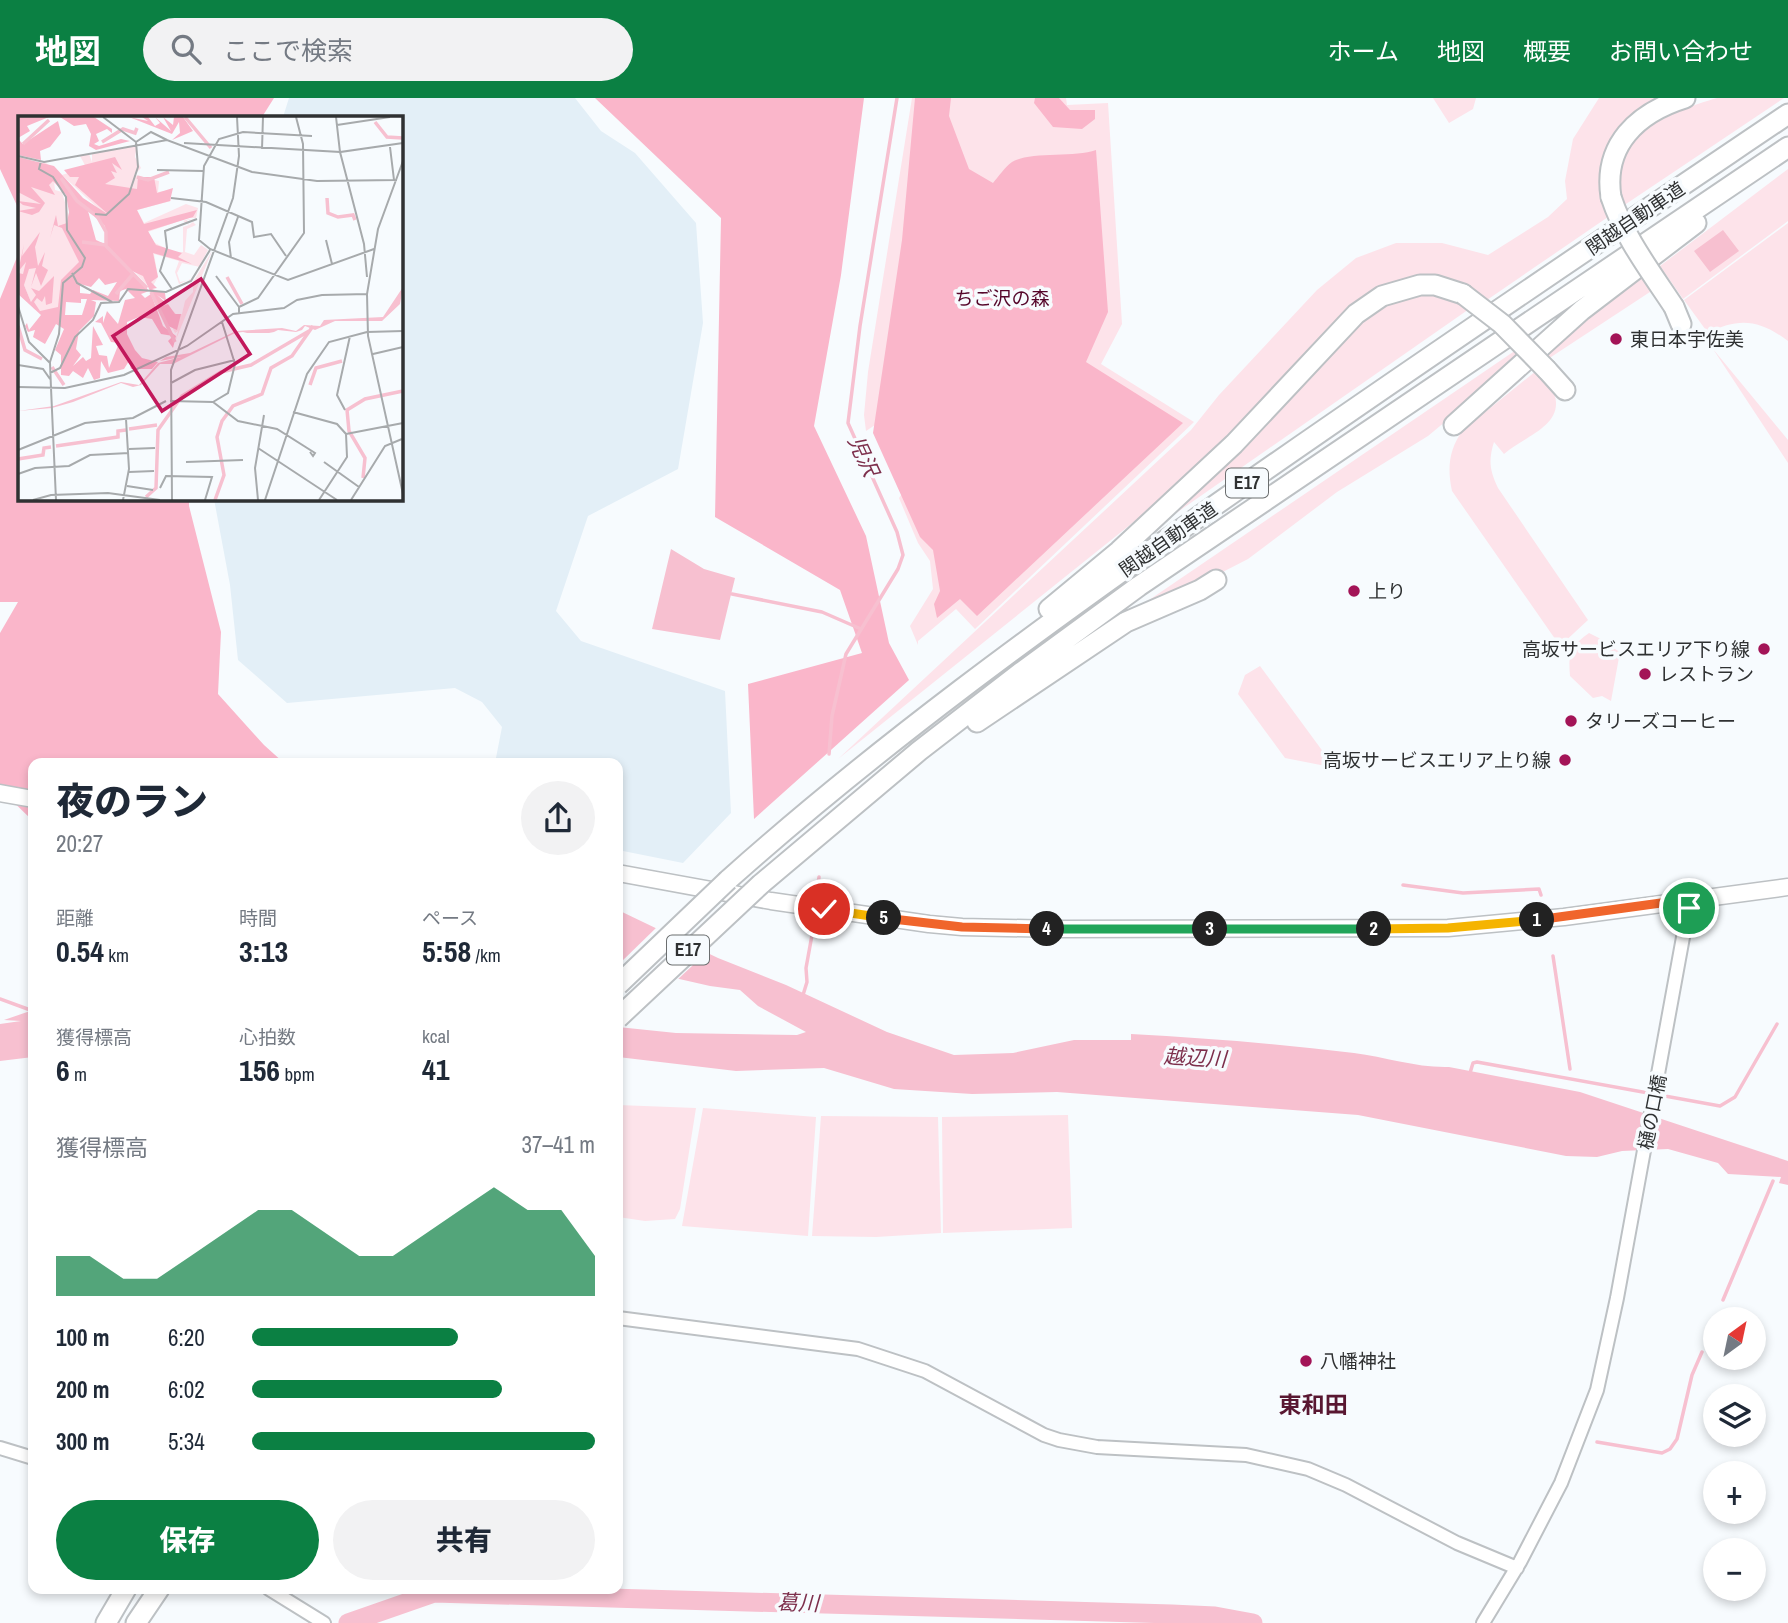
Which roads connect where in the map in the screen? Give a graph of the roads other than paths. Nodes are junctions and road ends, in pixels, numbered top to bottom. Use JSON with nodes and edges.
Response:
{"nodes":[{"id":1,"x":1685,"y":98,"type":"edge"},
{"id":2,"x":1788,"y":114,"type":"edge"},
{"id":3,"x":1788,"y":150,"type":"edge"},
{"id":4,"x":1677,"y":315,"type":"dead end"},
{"id":5,"x":1565,"y":390,"type":"dead end"},
{"id":6,"x":1454,"y":425,"type":"dead end"},
{"id":7,"x":1216,"y":580,"type":"dead end"},
{"id":8,"x":849,"y":775,"type":"junction"},
{"id":9,"x":0,"y":793,"type":"edge"},
{"id":10,"x":28,"y":798,"type":"edge"},
{"id":11,"x":781,"y":866,"type":"junction"},
{"id":12,"x":623,"y":874,"type":"edge"},
{"id":13,"x":1788,"y":887,"type":"edge"},
{"id":14,"x":1690,"y":899,"type":"junction"},
{"id":15,"x":623,"y":980,"type":"edge"},
{"id":16,"x":623,"y":1013,"type":"edge"},
{"id":17,"x":623,"y":1319,"type":"edge"},
{"id":18,"x":0,"y":1448,"type":"edge"},
{"id":19,"x":28,"y":1456,"type":"edge"},
{"id":20,"x":1517,"y":1568,"type":"junction"},
{"id":21,"x":123,"y":1594,"type":"edge"},
{"id":22,"x":156,"y":1594,"type":"edge"},
{"id":23,"x":277,"y":1594,"type":"edge"},
{"id":24,"x":106,"y":1623,"type":"edge"},
{"id":25,"x":136,"y":1623,"type":"edge"},
{"id":26,"x":324,"y":1623,"type":"edge"},
{"id":27,"x":1483,"y":1623,"type":"edge"}],
"edges":[{"from":1,"to":4,"type":"highway","bridge":true},
{"from":2,"to":8,"type":"highway","name":"関越自動車道","number":"E17"},
{"from":3,"to":6,"type":"highway"},
{"from":3,"to":11,"type":"highway","name":"関越自動車道","number":"E17"},
{"from":5,"to":8,"type":"highway","bridge":true},
{"from":7,"to":11,"type":"highway"},
{"from":8,"to":15,"type":"highway","name":"関越自動車道","number":"E17","bridge":true},
{"from":9,"to":10,"type":"main road"},
{"from":11,"to":16,"type":"highway","name":"関越自動車道","number":"E17","bridge":true},
{"from":12,"to":14,"type":"main road"},
{"from":13,"to":14,"type":"main road"},
{"from":14,"to":20,"type":"street","name":"樋の口橋"},
{"from":17,"to":20,"type":"street"},
{"from":18,"to":19,"type":"street"},
{"from":20,"to":27,"type":"street","name":"樋の口橋"},
{"from":21,"to":24,"type":"highway"},
{"from":22,"to":25,"type":"highway"},
{"from":23,"to":26,"type":"street"}]}
